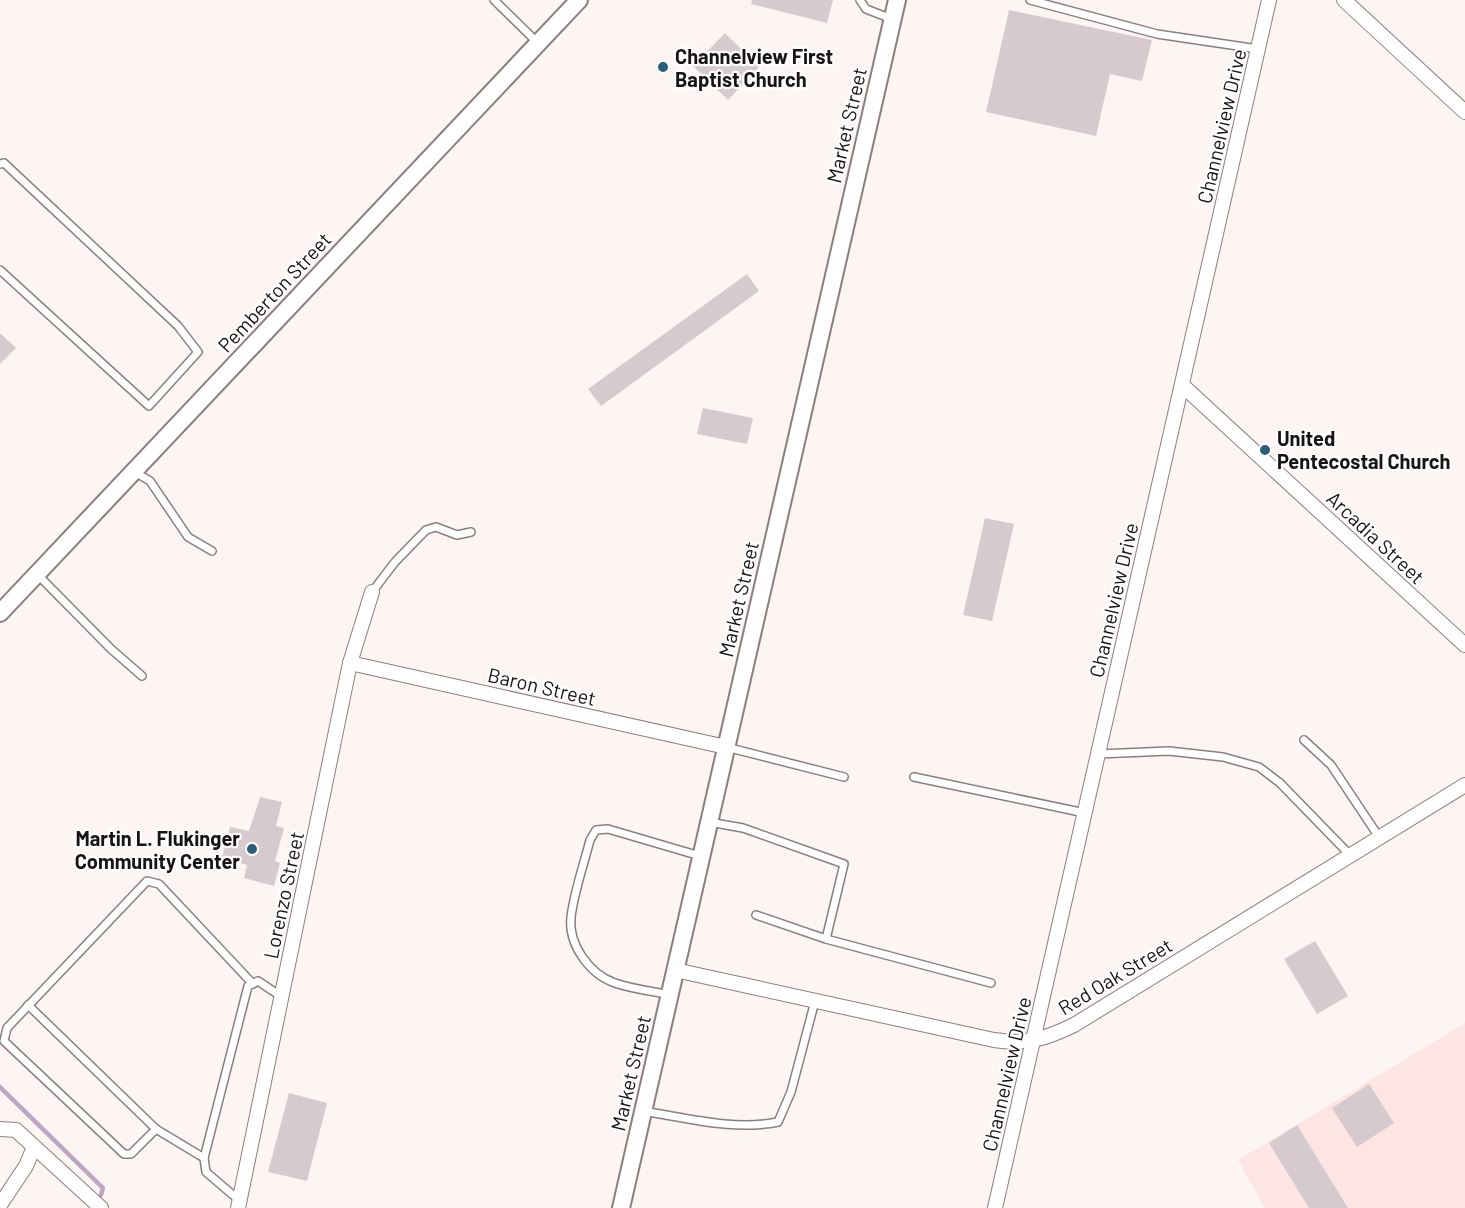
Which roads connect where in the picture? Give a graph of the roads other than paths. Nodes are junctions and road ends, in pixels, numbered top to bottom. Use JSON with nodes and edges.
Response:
{"nodes":[{"id":1,"x":494,"y":0,"type":"edge"},
{"id":2,"x":579,"y":0,"type":"edge"},
{"id":3,"x":860,"y":0,"type":"edge"},
{"id":4,"x":897,"y":0,"type":"edge"},
{"id":5,"x":1030,"y":0,"type":"edge"},
{"id":6,"x":1269,"y":0,"type":"edge"},
{"id":7,"x":1344,"y":0,"type":"edge"},
{"id":8,"x":892,"y":19,"type":"junction"},
{"id":9,"x":538,"y":43,"type":"junction"},
{"id":10,"x":1258,"y":49,"type":"junction"},
{"id":11,"x":1465,"y":112,"type":"edge"},
{"id":12,"x":0,"y":164,"type":"edge"},
{"id":13,"x":0,"y":270,"type":"edge"},
{"id":14,"x":1182,"y":385,"type":"junction"},
{"id":15,"x":134,"y":471,"type":"junction"},
{"id":16,"x":471,"y":532,"type":"dead end"},
{"id":17,"x":212,"y":551,"type":"dead end"},
{"id":18,"x":37,"y":574,"type":"junction"},
{"id":19,"x":372,"y":592,"type":"joint"},
{"id":20,"x":0,"y":613,"type":"edge"},
{"id":21,"x":1465,"y":645,"type":"edge"},
{"id":22,"x":350,"y":663,"type":"junction"},
{"id":23,"x":142,"y":676,"type":"dead end"},
{"id":24,"x":1304,"y":740,"type":"dead end"},
{"id":25,"x":726,"y":747,"type":"junction"},
{"id":26,"x":1098,"y":754,"type":"junction"},
{"id":27,"x":844,"y":777,"type":"dead end"},
{"id":28,"x":914,"y":777,"type":"dead end"},
{"id":29,"x":1465,"y":785,"type":"edge"},
{"id":30,"x":1085,"y":813,"type":"junction"},
{"id":31,"x":709,"y":822,"type":"junction"},
{"id":32,"x":1379,"y":837,"type":"junction"},
{"id":33,"x":1350,"y":855,"type":"junction"},
{"id":34,"x":701,"y":856,"type":"junction"},
{"id":35,"x":756,"y":915,"type":"dead end"},
{"id":36,"x":826,"y":939,"type":"junction"},
{"id":37,"x":675,"y":970,"type":"junction"},
{"id":38,"x":991,"y":983,"type":"dead end"},
{"id":39,"x":253,"y":984,"type":"junction"},
{"id":40,"x":670,"y":995,"type":"junction"},
{"id":41,"x":282,"y":997,"type":"junction"},
{"id":42,"x":814,"y":1001,"type":"junction"},
{"id":43,"x":28,"y":1005,"type":"junction"},
{"id":44,"x":1033,"y":1042,"type":"junction"},
{"id":45,"x":643,"y":1111,"type":"junction"},
{"id":46,"x":0,"y":1129,"type":"edge"},
{"id":47,"x":156,"y":1129,"type":"junction"},
{"id":48,"x":34,"y":1147,"type":"junction"},
{"id":49,"x":204,"y":1158,"type":"junction"},
{"id":50,"x":239,"y":1204,"type":"edge"},
{"id":51,"x":0,"y":1205,"type":"edge"},
{"id":52,"x":101,"y":1208,"type":"edge"},
{"id":53,"x":621,"y":1208,"type":"edge"},
{"id":54,"x":995,"y":1208,"type":"edge"}],
"edges":[{"from":1,"to":9,"type":"lane"},
{"from":2,"to":9,"type":"street","name":"Pemberton Street"},
{"from":3,"to":8,"type":"lane"},
{"from":4,"to":8,"type":"street","name":"Market Street"},
{"from":5,"to":10,"type":"lane"},
{"from":6,"to":10,"type":"street","name":"Channelview Drive"},
{"from":7,"to":11,"type":"street"},
{"from":8,"to":25,"type":"street","name":"Market Street"},
{"from":9,"to":15,"type":"street","name":"Pemberton Street"},
{"from":10,"to":14,"type":"street","name":"Channelview Drive"},
{"from":12,"to":13,"type":"lane"},
{"from":14,"to":21,"type":"street","name":"Arcadia Street"},
{"from":14,"to":26,"type":"street","name":"Channelview Drive"},
{"from":15,"to":17,"type":"lane"},
{"from":15,"to":18,"type":"street","name":"Pemberton Street"},
{"from":16,"to":19,"type":"lane"},
{"from":18,"to":20,"type":"street","name":"Pemberton Street"},
{"from":18,"to":23,"type":"lane"},
{"from":19,"to":22,"type":"street","name":"Lorenzo Street"},
{"from":22,"to":25,"type":"street","name":"Baron Street"},
{"from":22,"to":41,"type":"street","name":"Lorenzo Street"},
{"from":24,"to":32,"type":"lane"},
{"from":25,"to":27,"type":"lane"},
{"from":25,"to":31,"type":"street","name":"Market Street"},
{"from":26,"to":30,"type":"street","name":"Channelview Drive"},
{"from":26,"to":33,"type":"lane"},
{"from":28,"to":30,"type":"lane"},
{"from":29,"to":32,"type":"street","name":"Red Oak Street"},
{"from":30,"to":44,"type":"street","name":"Channelview Drive"},
{"from":31,"to":34,"type":"street","name":"Market Street"},
{"from":31,"to":36,"type":"lane"},
{"from":32,"to":33,"type":"street","name":"Red Oak Street"},
{"from":33,"to":44,"type":"street","name":"Red Oak Street"},
{"from":34,"to":37,"type":"street","name":"Market Street"},
{"from":34,"to":40,"type":"lane"},
{"from":35,"to":36,"type":"lane"},
{"from":36,"to":38,"type":"lane"},
{"from":37,"to":40,"type":"street","name":"Market Street"},
{"from":37,"to":42,"type":"street","name":"Red Oak Street"},
{"from":39,"to":41,"type":"lane"},
{"from":39,"to":43,"type":"lane"},
{"from":39,"to":49,"type":"lane"},
{"from":40,"to":45,"type":"street","name":"Market Street"},
{"from":41,"to":50,"type":"street","name":"Lorenzo Street"},
{"from":42,"to":44,"type":"street","name":"Red Oak Street"},
{"from":42,"to":45,"type":"lane"},
{"from":43,"to":47,"type":"lane"},
{"from":43,"to":47,"type":"lane"},
{"from":44,"to":54,"type":"street","name":"Channelview Drive"},
{"from":45,"to":53,"type":"street","name":"Market Street"},
{"from":46,"to":48,"type":"street"},
{"from":47,"to":49,"type":"lane"},
{"from":48,"to":51,"type":"street"},
{"from":48,"to":52,"type":"street"},
{"from":49,"to":50,"type":"lane"}]}
